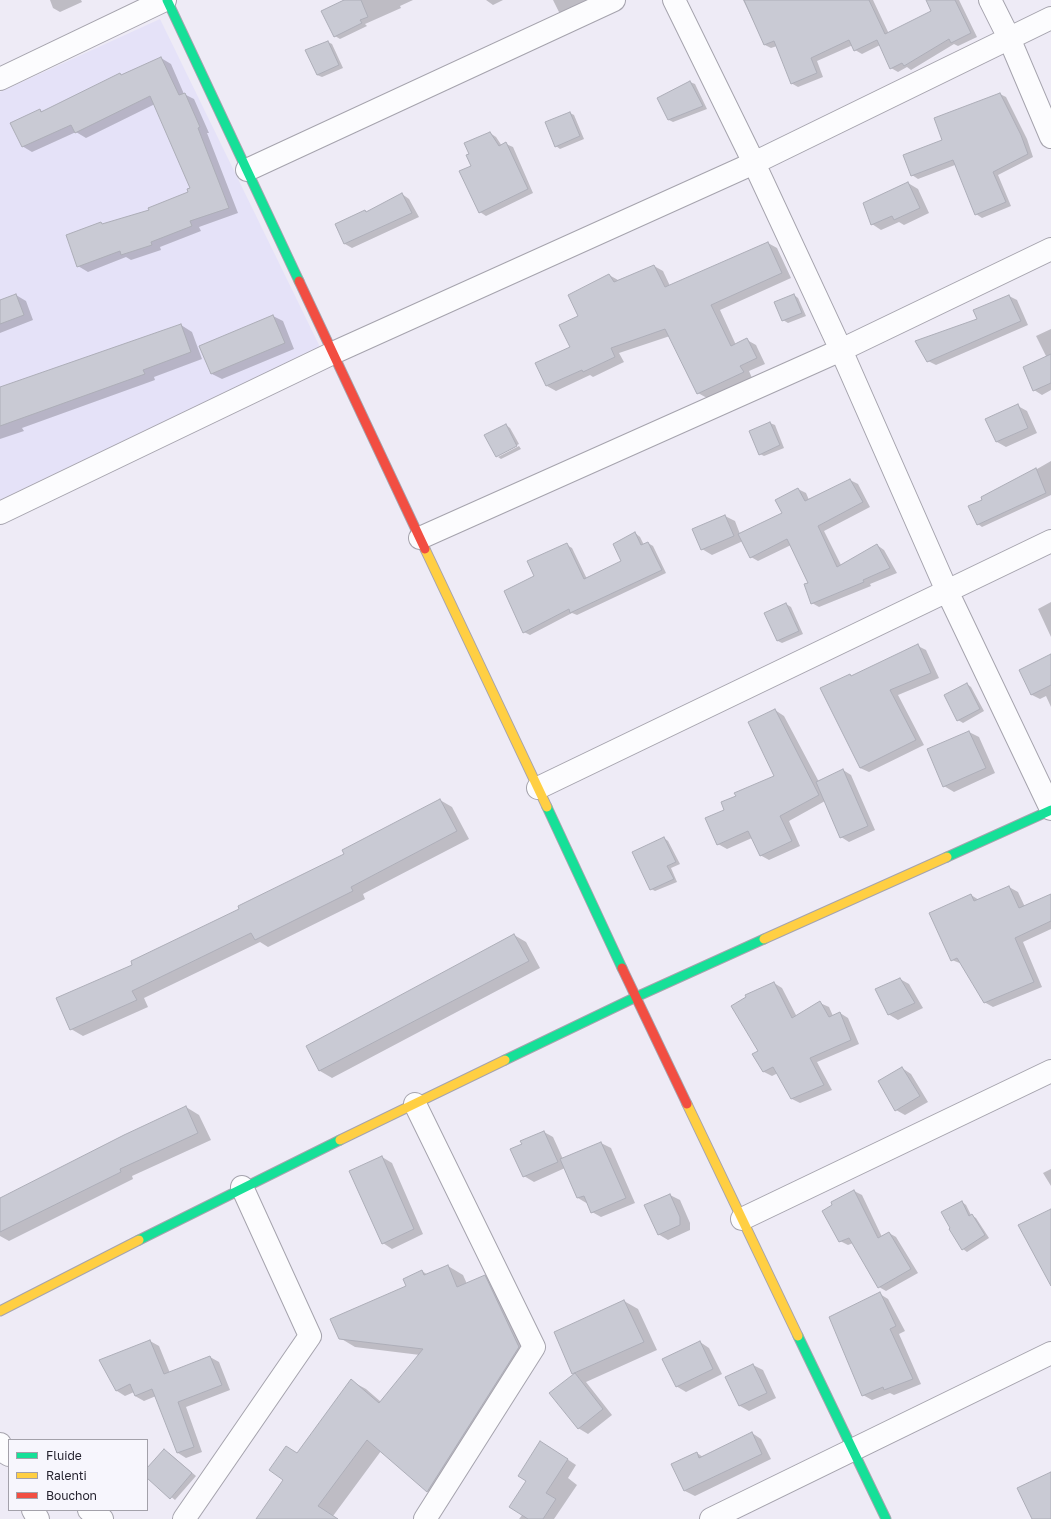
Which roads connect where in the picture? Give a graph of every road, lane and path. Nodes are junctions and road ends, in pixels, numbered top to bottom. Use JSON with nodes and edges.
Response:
{"nodes":[{"id":1,"x":166,"y":0,"type":"edge"},
{"id":2,"x":614,"y":0,"type":"edge"},
{"id":3,"x":674,"y":0,"type":"edge"},
{"id":4,"x":990,"y":0,"type":"edge"},
{"id":5,"x":1051,"y":18,"type":"edge"},
{"id":6,"x":1009,"y":38,"type":"junction"},
{"id":7,"x":0,"y":79,"type":"edge"},
{"id":8,"x":1051,"y":137,"type":"edge"},
{"id":9,"x":754,"y":163,"type":"junction"},
{"id":10,"x":247,"y":170,"type":"junction"},
{"id":11,"x":1051,"y":249,"type":"edge"},
{"id":12,"x":841,"y":350,"type":"junction"},
{"id":13,"x":333,"y":353,"type":"junction"},
{"id":14,"x":0,"y":514,"type":"edge"},
{"id":15,"x":420,"y":538,"type":"junction"},
{"id":16,"x":1051,"y":541,"type":"edge"},
{"id":17,"x":947,"y":591,"type":"junction"},
{"id":18,"x":538,"y":788,"type":"junction"},
{"id":19,"x":1051,"y":809,"type":"edge"},
{"id":20,"x":636,"y":997,"type":"junction"},
{"id":21,"x":1051,"y":1071,"type":"edge"},
{"id":22,"x":415,"y":1104,"type":"junction"},
{"id":23,"x":242,"y":1187,"type":"junction"},
{"id":24,"x":742,"y":1219,"type":"junction"},
{"id":25,"x":0,"y":1311,"type":"edge"},
{"id":26,"x":1051,"y":1353,"type":"edge"},
{"id":27,"x":852,"y":1449,"type":"junction"},
{"id":28,"x":90,"y":1511,"type":"edge"},
{"id":29,"x":102,"y":1519,"type":"edge"},
{"id":30,"x":184,"y":1519,"type":"edge"},
{"id":31,"x":424,"y":1519,"type":"edge"},
{"id":32,"x":711,"y":1519,"type":"edge"},
{"id":33,"x":886,"y":1519,"type":"edge"}],
"edges":[{"from":1,"to":7,"type":"street"},
{"from":1,"to":10,"type":"street"},
{"from":2,"to":10,"type":"street"},
{"from":3,"to":9,"type":"street"},
{"from":4,"to":6,"type":"street"},
{"from":5,"to":6,"type":"street"},
{"from":6,"to":8,"type":"street"},
{"from":6,"to":9,"type":"street"},
{"from":9,"to":12,"type":"street"},
{"from":9,"to":13,"type":"street"},
{"from":10,"to":13,"type":"street"},
{"from":11,"to":12,"type":"street"},
{"from":12,"to":15,"type":"street"},
{"from":12,"to":17,"type":"street"},
{"from":13,"to":14,"type":"street"},
{"from":13,"to":15,"type":"street"},
{"from":15,"to":18,"type":"street"},
{"from":16,"to":17,"type":"street"},
{"from":17,"to":18,"type":"street"},
{"from":17,"to":19,"type":"street"},
{"from":18,"to":20,"type":"street"},
{"from":19,"to":20,"type":"street"},
{"from":20,"to":22,"type":"street"},
{"from":20,"to":24,"type":"street"},
{"from":21,"to":24,"type":"street"},
{"from":22,"to":23,"type":"street"},
{"from":22,"to":31,"type":"street"},
{"from":23,"to":25,"type":"street"},
{"from":23,"to":30,"type":"street"},
{"from":24,"to":27,"type":"street"},
{"from":26,"to":27,"type":"street"},
{"from":27,"to":32,"type":"street"},
{"from":27,"to":33,"type":"street"},
{"from":28,"to":29,"type":"street"}]}
